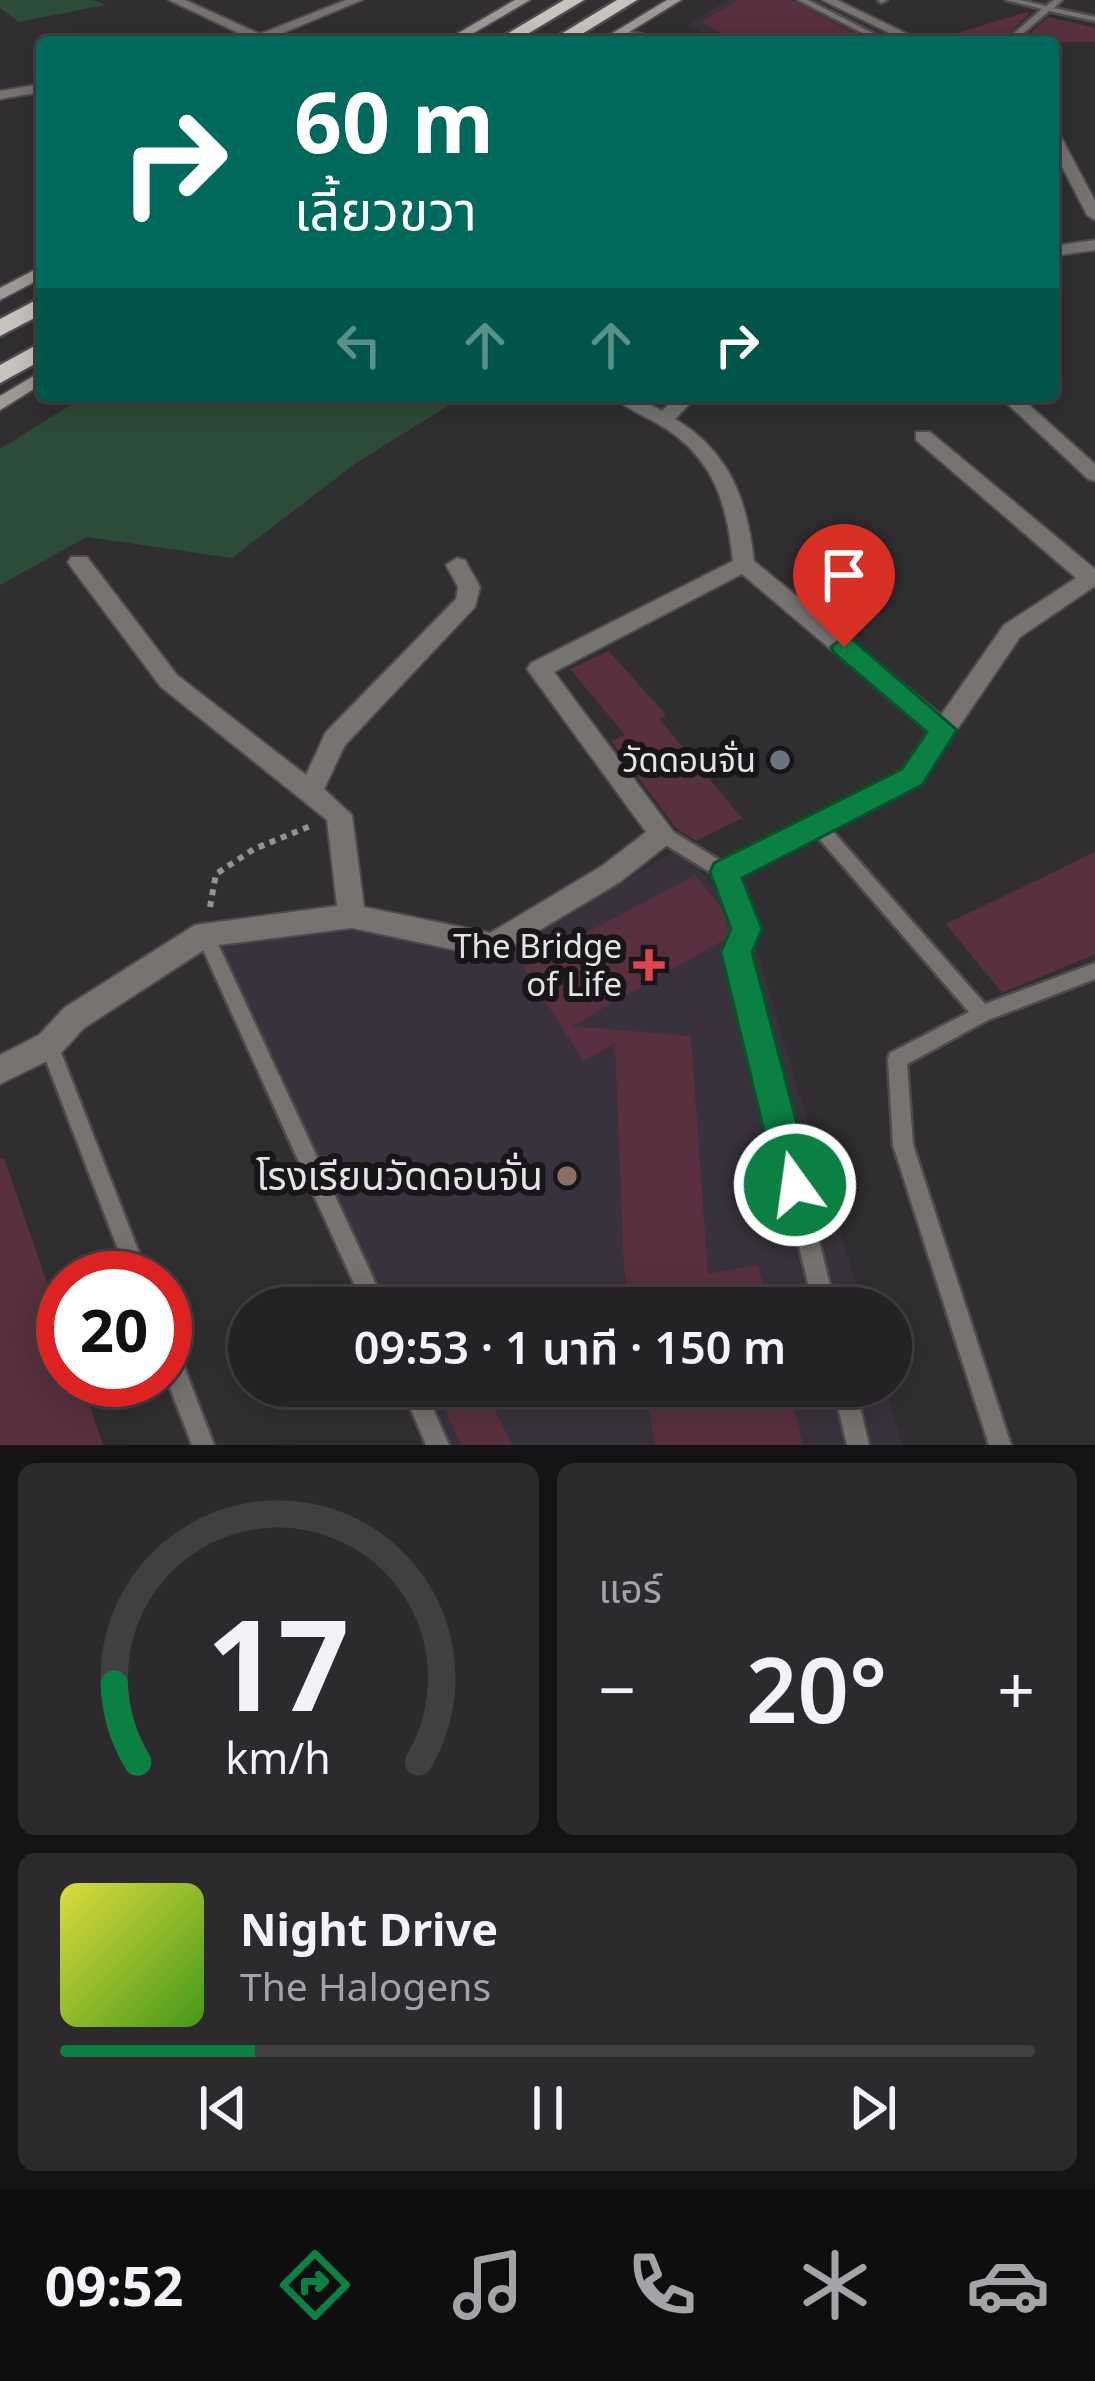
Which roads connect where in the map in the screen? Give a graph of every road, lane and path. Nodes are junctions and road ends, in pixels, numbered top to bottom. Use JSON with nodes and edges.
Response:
{"nodes":[{"id":1,"x":175,"y":0,"type":"edge"},
{"id":2,"x":356,"y":0,"type":"edge"},
{"id":3,"x":524,"y":0,"type":"edge"},
{"id":4,"x":576,"y":0,"type":"edge"},
{"id":5,"x":629,"y":0,"type":"edge"},
{"id":6,"x":802,"y":0,"type":"edge"},
{"id":7,"x":828,"y":0,"type":"edge"},
{"id":8,"x":1010,"y":0,"type":"edge"},
{"id":9,"x":1058,"y":0,"type":"edge"},
{"id":10,"x":674,"y":1,"type":"edge"},
{"id":11,"x":1048,"y":9,"type":"junction"},
{"id":12,"x":1095,"y":19,"type":"edge"},
{"id":13,"x":622,"y":32,"type":"junction"},
{"id":14,"x":247,"y":36,"type":"edge"},
{"id":15,"x":265,"y":36,"type":"edge"},
{"id":16,"x":460,"y":36,"type":"edge"},
{"id":17,"x":513,"y":36,"type":"edge"},
{"id":18,"x":567,"y":36,"type":"edge"},
{"id":19,"x":615,"y":36,"type":"edge"},
{"id":20,"x":638,"y":36,"type":"edge"},
{"id":21,"x":874,"y":36,"type":"edge"},
{"id":22,"x":905,"y":36,"type":"edge"},
{"id":23,"x":1015,"y":36,"type":"edge"},
{"id":24,"x":36,"y":89,"type":"edge"},
{"id":25,"x":0,"y":95,"type":"edge"},
{"id":26,"x":1059,"y":160,"type":"edge"},
{"id":27,"x":1092,"y":204,"type":"edge"},
{"id":28,"x":1095,"y":245,"type":"edge"},
{"id":29,"x":1059,"y":250,"type":"edge"},
{"id":30,"x":36,"y":275,"type":"edge"},
{"id":31,"x":0,"y":295,"type":"edge"},
{"id":32,"x":36,"y":308,"type":"edge"},
{"id":33,"x":0,"y":329,"type":"edge"},
{"id":34,"x":36,"y":353,"type":"edge"},
{"id":35,"x":0,"y":376,"type":"edge"},
{"id":36,"x":36,"y":380,"type":"edge"},
{"id":37,"x":0,"y":402,"type":"edge"},
{"id":38,"x":633,"y":402,"type":"edge"},
{"id":39,"x":681,"y":402,"type":"edge"},
{"id":40,"x":1015,"y":402,"type":"edge"},
{"id":41,"x":664,"y":418,"type":"junction"},
{"id":42,"x":922,"y":436,"type":"dead end"},
{"id":43,"x":1095,"y":475,"type":"edge"},
{"id":44,"x":79,"y":562,"type":"dead end"},
{"id":45,"x":744,"y":564,"type":"junction"},
{"id":46,"x":457,"y":565,"type":"dead end"},
{"id":47,"x":1093,"y":577,"type":"edge"},
{"id":48,"x":943,"y":730,"type":"junction"},
{"id":49,"x":310,"y":791,"type":"junction"},
{"id":50,"x":340,"y":815,"type":"junction"},
{"id":51,"x":817,"y":825,"type":"junction"},
{"id":52,"x":662,"y":834,"type":"junction"},
{"id":53,"x":725,"y":872,"type":"junction"},
{"id":54,"x":352,"y":916,"type":"junction"},
{"id":55,"x":205,"y":934,"type":"junction"},
{"id":56,"x":1095,"y":971,"type":"edge"},
{"id":57,"x":982,"y":1014,"type":"junction"},
{"id":58,"x":49,"y":1045,"type":"junction"},
{"id":59,"x":0,"y":1070,"type":"edge"},
{"id":60,"x":129,"y":1251,"type":"edge"},
{"id":61,"x":366,"y":1287,"type":"edge"},
{"id":62,"x":820,"y":1287,"type":"edge"},
{"id":63,"x":188,"y":1407,"type":"edge"},
{"id":64,"x":422,"y":1407,"type":"edge"},
{"id":65,"x":849,"y":1407,"type":"edge"},
{"id":66,"x":203,"y":1445,"type":"edge"},
{"id":67,"x":439,"y":1445,"type":"edge"},
{"id":68,"x":858,"y":1445,"type":"edge"},
{"id":69,"x":1000,"y":1445,"type":"edge"}],
"edges":[{"from":1,"to":14,"type":"street"},
{"from":2,"to":15,"type":"street"},
{"from":3,"to":16,"type":"main road"},
{"from":4,"to":17,"type":"highway"},
{"from":5,"to":18,"type":"highway"},
{"from":6,"to":21,"type":"lane"},
{"from":7,"to":22,"type":"street"},
{"from":8,"to":11,"type":"lane"},
{"from":9,"to":11,"type":"lane"},
{"from":10,"to":13,"type":"main road"},
{"from":11,"to":12,"type":"lane"},
{"from":11,"to":23,"type":"lane"},
{"from":13,"to":19,"type":"main road"},
{"from":13,"to":20,"type":"lane"},
{"from":24,"to":25,"type":"street"},
{"from":26,"to":27,"type":"street"},
{"from":28,"to":29,"type":"street"},
{"from":30,"to":31,"type":"main road"},
{"from":32,"to":33,"type":"highway"},
{"from":34,"to":35,"type":"highway"},
{"from":36,"to":37,"type":"main road"},
{"from":38,"to":41,"type":"street"},
{"from":39,"to":41,"type":"street"},
{"from":40,"to":43,"type":"street"},
{"from":41,"to":45,"type":"street"},
{"from":42,"to":47,"type":"street"},
{"from":44,"to":49,"type":"street"},
{"from":45,"to":48,"type":"street"},
{"from":45,"to":52,"type":"street"},
{"from":46,"to":49,"type":"street"},
{"from":47,"to":48,"type":"street"},
{"from":48,"to":51,"type":"lane"},
{"from":49,"to":50,"type":"street"},
{"from":50,"to":54,"type":"street"},
{"from":50,"to":55,"type":"path"},
{"from":51,"to":53,"type":"lane"},
{"from":51,"to":57,"type":"lane"},
{"from":52,"to":53,"type":"lane"},
{"from":52,"to":54,"type":"street"},
{"from":53,"to":62,"type":"lane"},
{"from":54,"to":55,"type":"street"},
{"from":55,"to":58,"type":"street"},
{"from":55,"to":61,"type":"lane"},
{"from":56,"to":57,"type":"lane"},
{"from":57,"to":69,"type":"lane"},
{"from":58,"to":59,"type":"street"},
{"from":58,"to":60,"type":"lane"},
{"from":63,"to":66,"type":"lane"},
{"from":64,"to":67,"type":"lane"},
{"from":65,"to":68,"type":"lane"}]}
